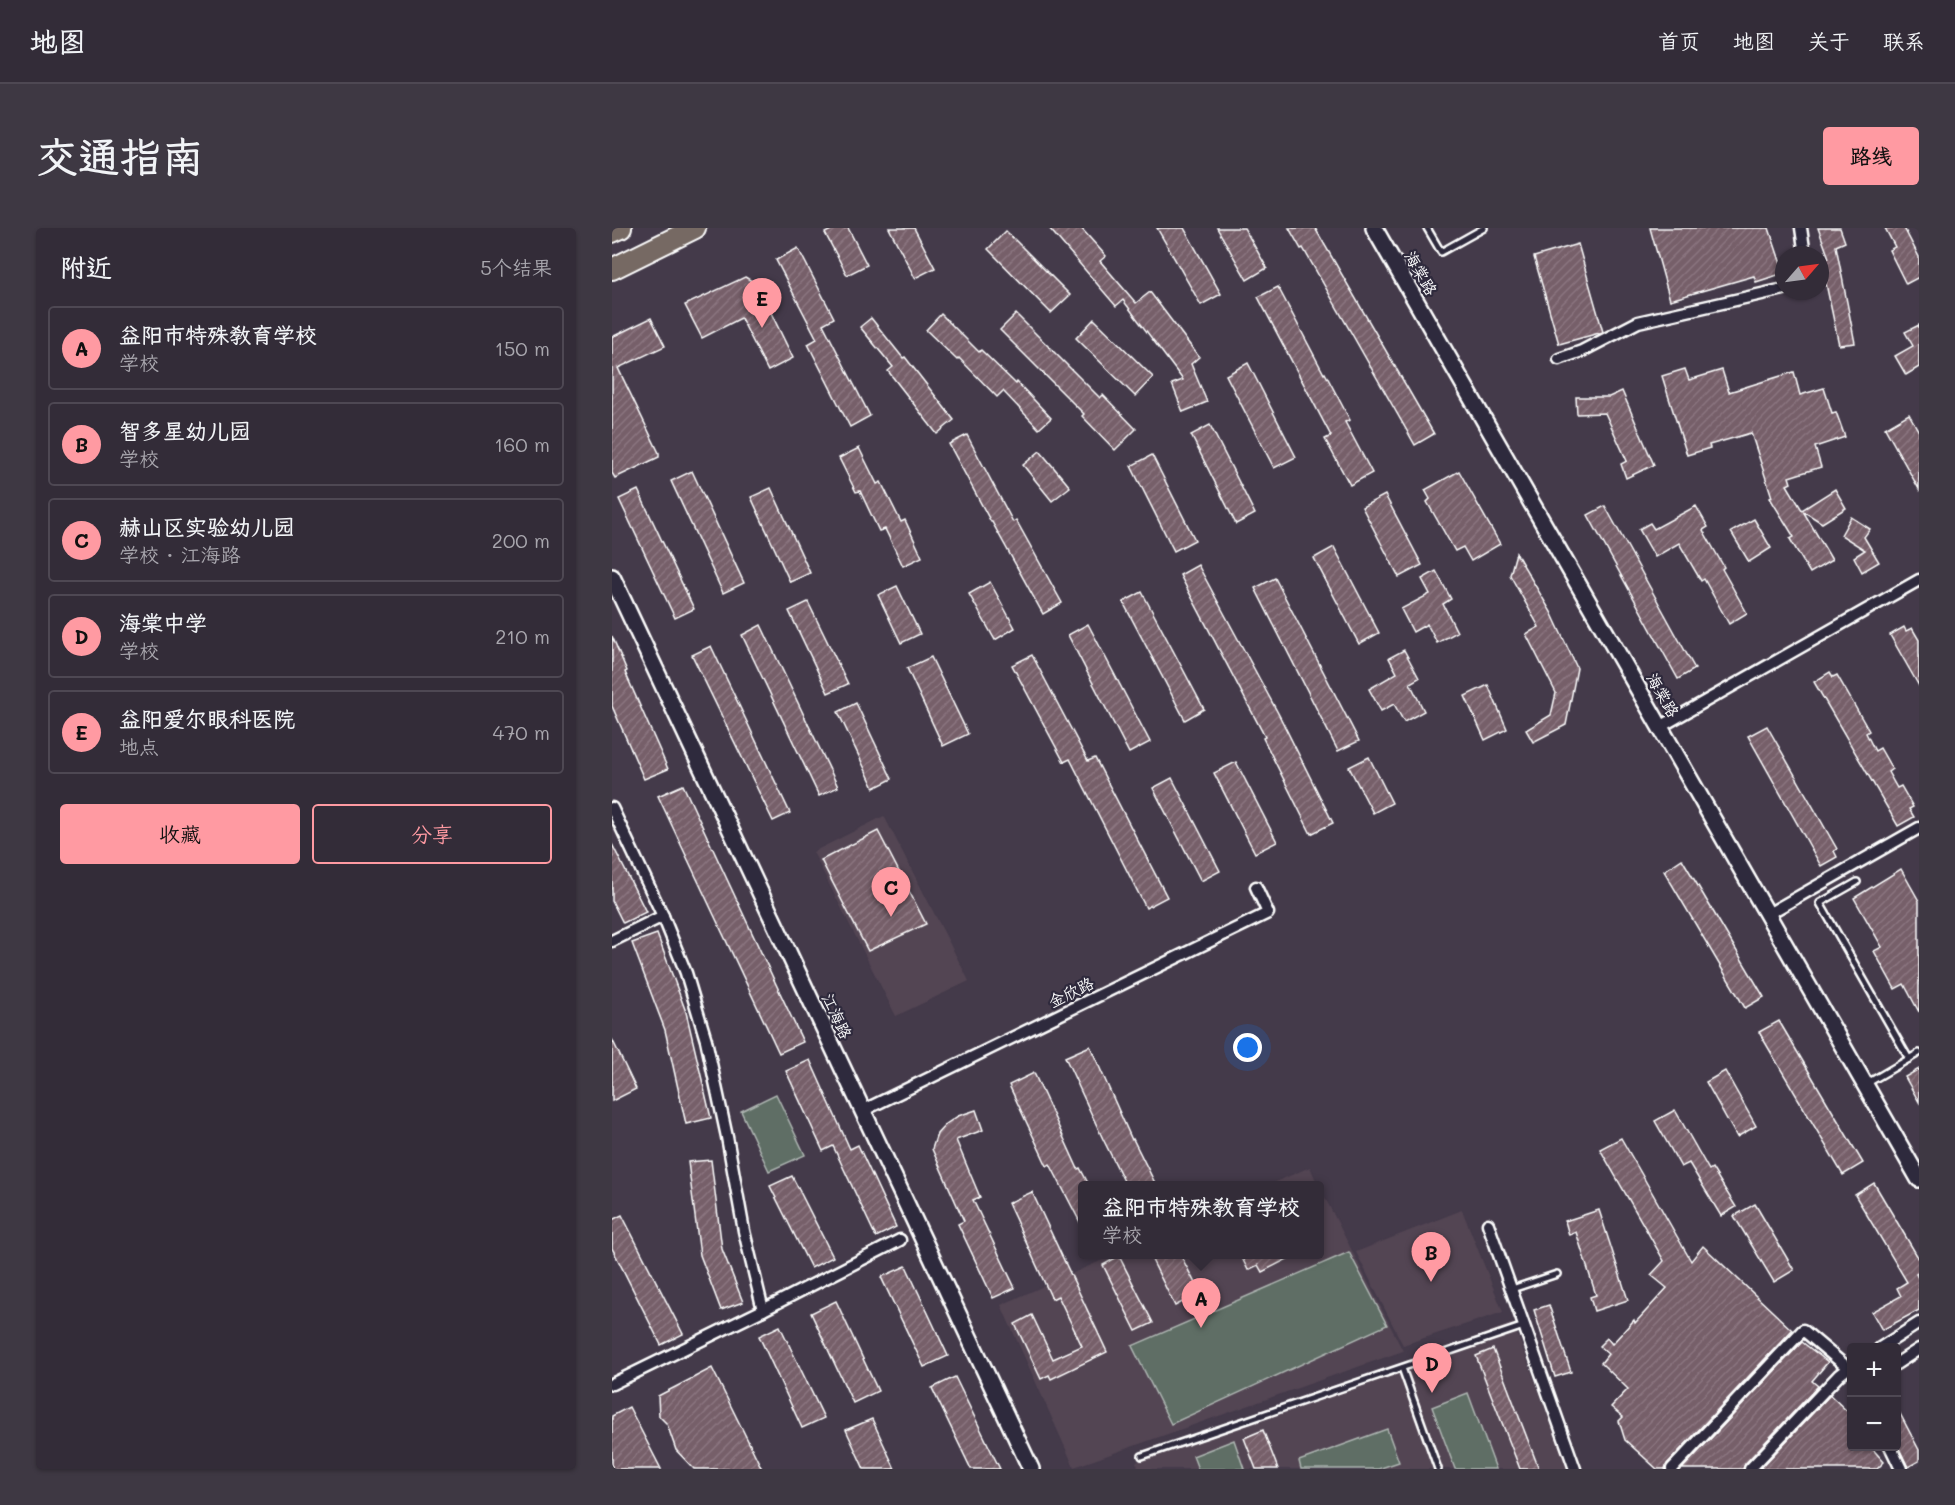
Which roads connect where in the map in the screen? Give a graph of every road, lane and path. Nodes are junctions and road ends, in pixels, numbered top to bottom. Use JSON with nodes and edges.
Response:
{"nodes":[{"id":1,"x":621,"y":228,"type":"edge"},
{"id":2,"x":695,"y":228,"type":"edge"},
{"id":3,"x":1374,"y":228,"type":"edge"},
{"id":4,"x":1427,"y":228,"type":"edge"},
{"id":5,"x":1484,"y":228,"type":"edge"},
{"id":6,"x":1801,"y":228,"type":"edge"},
{"id":7,"x":612,"y":232,"type":"edge"},
{"id":8,"x":1804,"y":246,"type":"edge"},
{"id":9,"x":612,"y":269,"type":"edge"},
{"id":10,"x":1775,"y":291,"type":"edge"},
{"id":11,"x":1559,"y":359,"type":"dead end"},
{"id":12,"x":612,"y":577,"type":"edge"},
{"id":13,"x":1919,"y":580,"type":"edge"},
{"id":14,"x":1660,"y":727,"type":"junction"},
{"id":15,"x":612,"y":808,"type":"edge"},
{"id":16,"x":1919,"y":828,"type":"edge"},
{"id":17,"x":1857,"y":882,"type":"dead end"},
{"id":18,"x":1256,"y":887,"type":"dead end"},
{"id":19,"x":1768,"y":914,"type":"junction"},
{"id":20,"x":663,"y":916,"type":"junction"},
{"id":21,"x":612,"y":941,"type":"edge"},
{"id":22,"x":1919,"y":1053,"type":"edge"},
{"id":23,"x":1908,"y":1059,"type":"junction"},
{"id":24,"x":1865,"y":1084,"type":"junction"},
{"id":25,"x":862,"y":1111,"type":"junction"},
{"id":26,"x":1919,"y":1179,"type":"edge"},
{"id":27,"x":1488,"y":1224,"type":"dead end"},
{"id":28,"x":900,"y":1240,"type":"dead end"},
{"id":29,"x":1557,"y":1274,"type":"dead end"},
{"id":30,"x":1512,"y":1290,"type":"junction"},
{"id":31,"x":763,"y":1310,"type":"junction"},
{"id":32,"x":1919,"y":1323,"type":"edge"},
{"id":33,"x":1524,"y":1326,"type":"junction"},
{"id":34,"x":1886,"y":1343,"type":"edge"},
{"id":35,"x":1919,"y":1349,"type":"edge"},
{"id":36,"x":1901,"y":1361,"type":"edge"},
{"id":37,"x":1847,"y":1365,"type":"edge"},
{"id":38,"x":1401,"y":1368,"type":"junction"},
{"id":39,"x":1847,"y":1370,"type":"edge"},
{"id":40,"x":612,"y":1384,"type":"edge"},
{"id":41,"x":1892,"y":1451,"type":"edge"},
{"id":42,"x":1142,"y":1456,"type":"dead end"},
{"id":43,"x":1031,"y":1469,"type":"edge"},
{"id":44,"x":1438,"y":1469,"type":"edge"},
{"id":45,"x":1575,"y":1469,"type":"edge"},
{"id":46,"x":1672,"y":1469,"type":"edge"},
{"id":47,"x":1750,"y":1469,"type":"edge"},
{"id":48,"x":1901,"y":1469,"type":"edge"}],
"edges":[{"from":1,"to":7,"type":"highway"},
{"from":2,"to":9,"type":"highway"},
{"from":3,"to":14,"type":"street","name":"海棠路"},
{"from":4,"to":5,"type":"lane"},
{"from":6,"to":8,"type":"street"},
{"from":10,"to":11,"type":"street"},
{"from":12,"to":25,"type":"street","name":"江海路"},
{"from":13,"to":14,"type":"street"},
{"from":14,"to":19,"type":"street","name":"海棠路"},
{"from":15,"to":20,"type":"street"},
{"from":16,"to":19,"type":"street"},
{"from":17,"to":23,"type":"lane"},
{"from":18,"to":25,"type":"street","name":"金欣路"},
{"from":19,"to":24,"type":"street","name":"海棠路"},
{"from":20,"to":21,"type":"street"},
{"from":20,"to":31,"type":"street"},
{"from":22,"to":23,"type":"lane"},
{"from":23,"to":24,"type":"lane"},
{"from":24,"to":26,"type":"street","name":"海棠路"},
{"from":25,"to":43,"type":"street","name":"江海路"},
{"from":27,"to":30,"type":"street"},
{"from":28,"to":31,"type":"street"},
{"from":29,"to":30,"type":"lane"},
{"from":30,"to":33,"type":"street"},
{"from":31,"to":40,"type":"street"},
{"from":32,"to":34,"type":"street"},
{"from":33,"to":38,"type":"lane"},
{"from":33,"to":45,"type":"street"},
{"from":35,"to":36,"type":"street"},
{"from":37,"to":46,"type":"street"},
{"from":38,"to":42,"type":"lane"},
{"from":38,"to":44,"type":"lane"},
{"from":39,"to":47,"type":"street"},
{"from":41,"to":48,"type":"street"}]}
